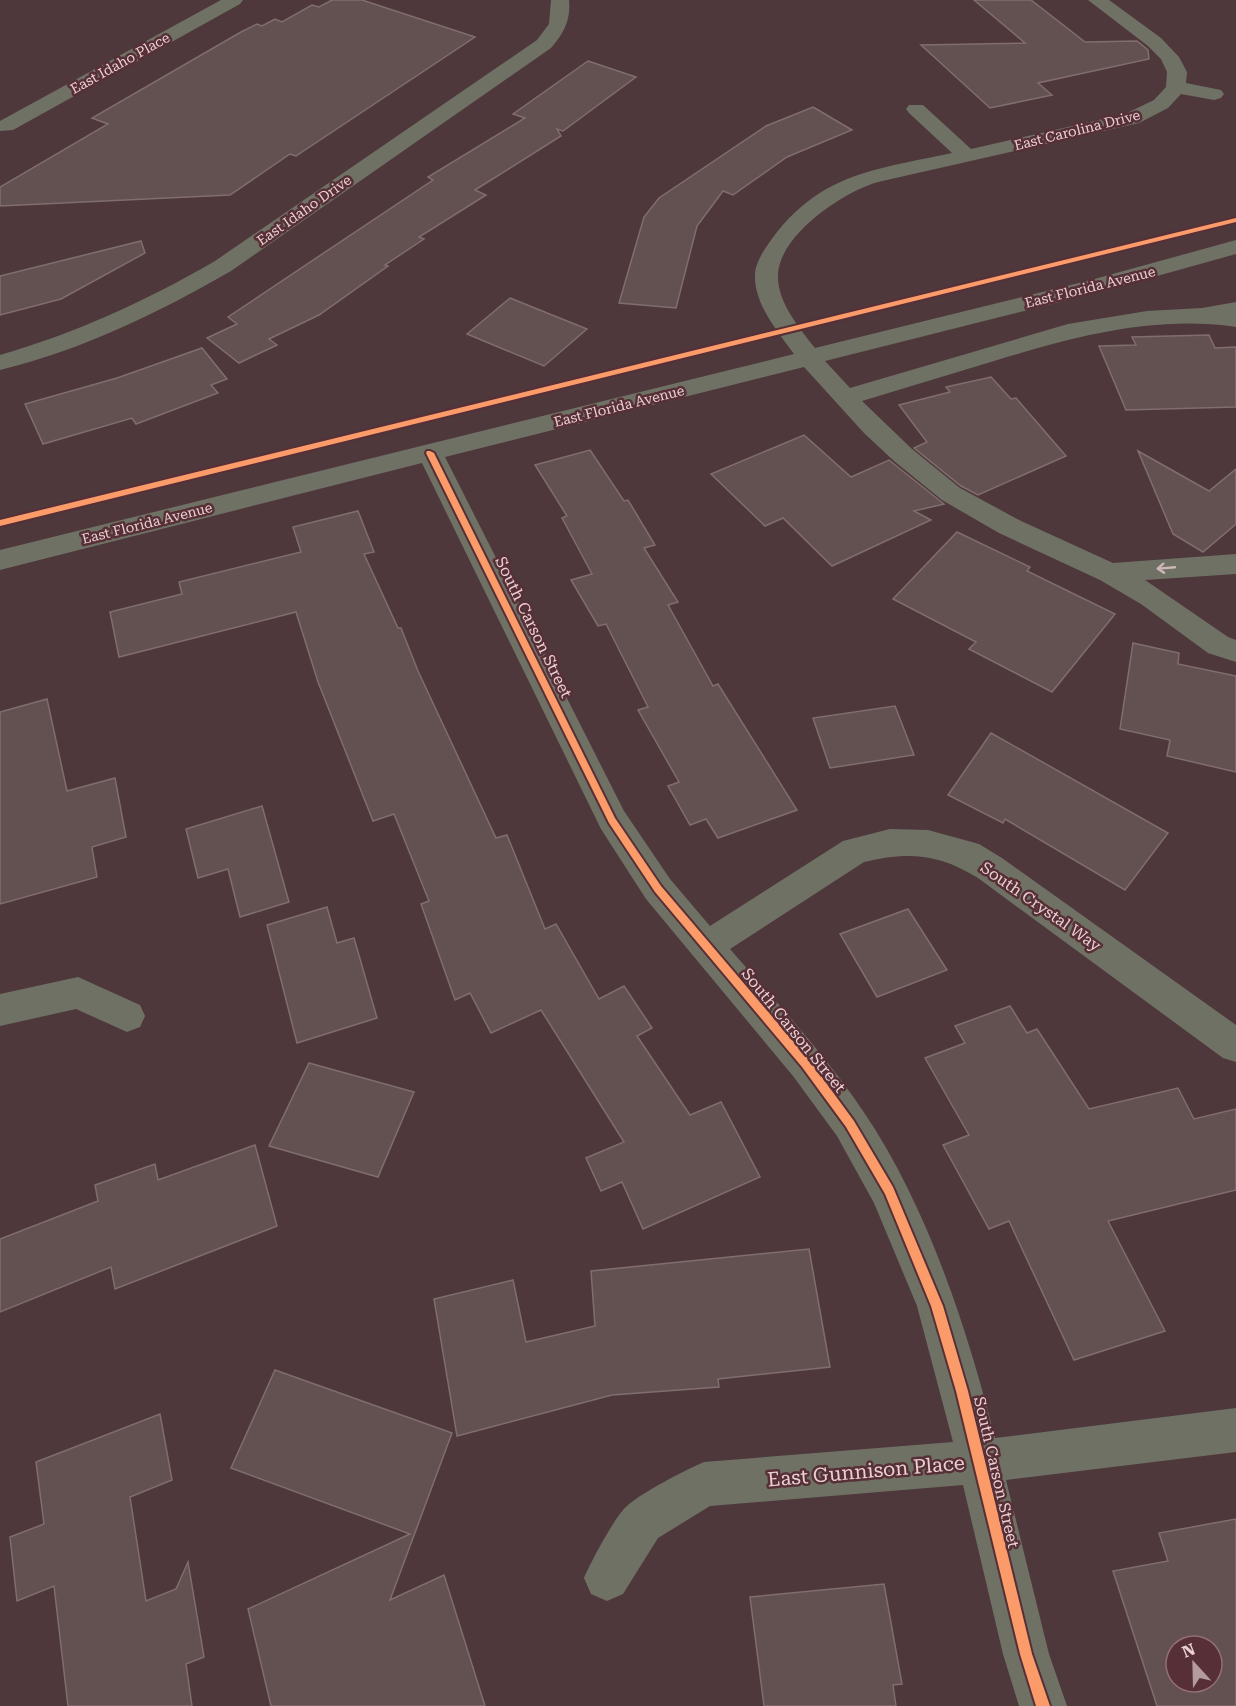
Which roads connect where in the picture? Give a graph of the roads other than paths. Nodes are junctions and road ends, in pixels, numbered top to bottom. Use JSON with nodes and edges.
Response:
{"nodes":[{"id":1,"x":234,"y":0,"type":"edge"},
{"id":2,"x":560,"y":0,"type":"edge"},
{"id":3,"x":1097,"y":0,"type":"edge"},
{"id":4,"x":1177,"y":87,"type":"junction"},
{"id":5,"x":1214,"y":94,"type":"dead end"},
{"id":6,"x":916,"y":109,"type":"dead end"},
{"id":7,"x":6,"y":126,"type":"dead end"},
{"id":8,"x":967,"y":156,"type":"junction"},
{"id":9,"x":1236,"y":247,"type":"edge"},
{"id":10,"x":1236,"y":309,"type":"edge"},
{"id":11,"x":1202,"y":315,"type":"junction"},
{"id":12,"x":1236,"y":320,"type":"edge"},
{"id":13,"x":811,"y":358,"type":"junction"},
{"id":14,"x":0,"y":363,"type":"edge"},
{"id":15,"x":845,"y":398,"type":"junction"},
{"id":16,"x":430,"y":453,"type":"junction"},
{"id":17,"x":0,"y":560,"type":"edge"},
{"id":18,"x":1236,"y":564,"type":"edge"},
{"id":19,"x":1110,"y":573,"type":"junction"},
{"id":20,"x":1236,"y":651,"type":"edge"},
{"id":21,"x":705,"y":947,"type":"junction"},
{"id":22,"x":0,"y":1010,"type":"edge"},
{"id":23,"x":127,"y":1016,"type":"dead end"},
{"id":24,"x":1236,"y":1046,"type":"edge"},
{"id":25,"x":1236,"y":1430,"type":"edge"},
{"id":26,"x":979,"y":1462,"type":"junction"},
{"id":27,"x":608,"y":1578,"type":"dead end"},
{"id":28,"x":1043,"y":1706,"type":"edge"}],
"edges":[{"from":1,"to":7,"type":"street","name":"East Idaho Place"},
{"from":2,"to":14,"type":"street","name":"East Idaho Drive"},
{"from":3,"to":4,"type":"street"},
{"from":4,"to":5,"type":"street"},
{"from":4,"to":8,"type":"street","name":"East Carolina Drive"},
{"from":6,"to":8,"type":"street"},
{"from":8,"to":13,"type":"street","name":"East Carolina Drive"},
{"from":9,"to":13,"type":"street","name":"East Florida Avenue"},
{"from":10,"to":11,"type":"street"},
{"from":11,"to":12,"type":"street"},
{"from":11,"to":15,"type":"street"},
{"from":13,"to":15,"type":"street","name":"East Carolina Drive"},
{"from":13,"to":16,"type":"street","name":"East Florida Avenue"},
{"from":15,"to":19,"type":"street","name":"East Carolina Drive"},
{"from":16,"to":17,"type":"street","name":"East Florida Avenue"},
{"from":16,"to":21,"type":"street","name":"South Carson Street"},
{"from":18,"to":19,"type":"street","one_way":true},
{"from":19,"to":20,"type":"street","name":"East Carolina Drive"},
{"from":21,"to":24,"type":"street","name":"South Crystal Way"},
{"from":21,"to":26,"type":"street","name":"South Carson Street"},
{"from":22,"to":23,"type":"street"},
{"from":25,"to":26,"type":"street","name":"East Gunnison Place"},
{"from":26,"to":27,"type":"street","name":"East Gunnison Place"},
{"from":26,"to":28,"type":"street","name":"South Carson Street"}]}
